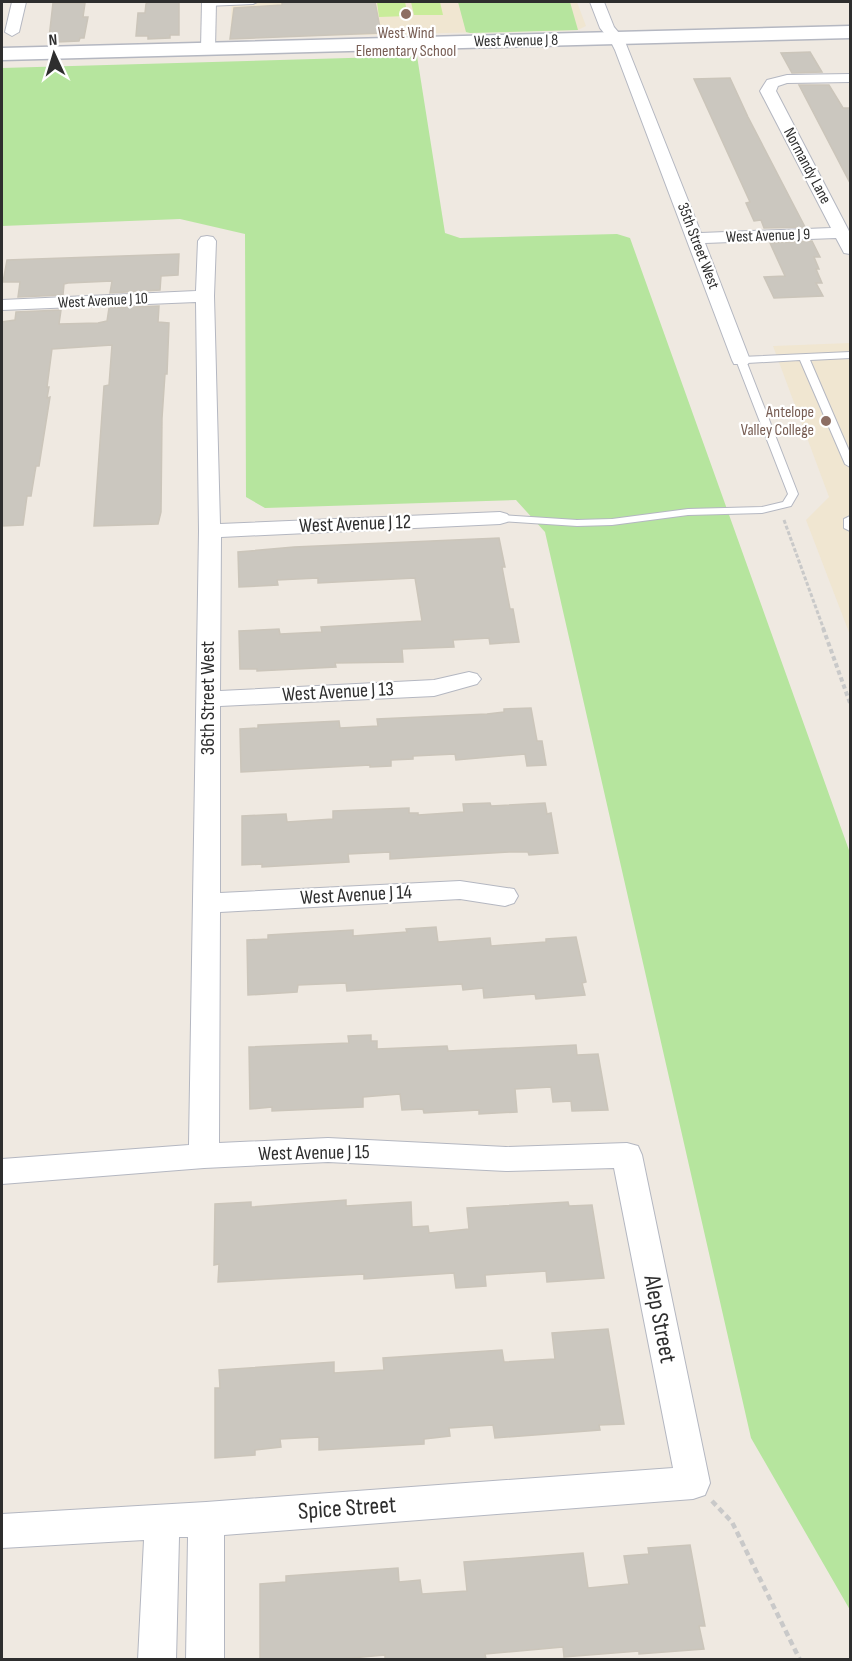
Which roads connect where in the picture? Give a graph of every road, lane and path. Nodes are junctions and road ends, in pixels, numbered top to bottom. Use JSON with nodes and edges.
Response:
{"nodes":[{"id":1,"x":19,"y":2,"type":"edge"},
{"id":2,"x":254,"y":2,"type":"edge"},
{"id":3,"x":597,"y":2,"type":"edge"},
{"id":4,"x":209,"y":3,"type":"edge"},
{"id":5,"x":12,"y":32,"type":"dead end"},
{"id":6,"x":850,"y":32,"type":"edge"},
{"id":7,"x":617,"y":39,"type":"junction"},
{"id":8,"x":208,"y":49,"type":"junction"},
{"id":9,"x":2,"y":54,"type":"edge"},
{"id":10,"x":850,"y":78,"type":"edge"},
{"id":11,"x":842,"y":233,"type":"junction"},
{"id":12,"x":695,"y":238,"type":"junction"},
{"id":13,"x":207,"y":241,"type":"dead end"},
{"id":14,"x":850,"y":249,"type":"edge"},
{"id":15,"x":205,"y":296,"type":"junction"},
{"id":16,"x":2,"y":305,"type":"edge"},
{"id":17,"x":850,"y":355,"type":"edge"},
{"id":18,"x":804,"y":357,"type":"junction"},
{"id":19,"x":741,"y":360,"type":"junction"},
{"id":20,"x":850,"y":464,"type":"edge"},
{"id":21,"x":779,"y":507,"type":"junction"},
{"id":22,"x":500,"y":518,"type":"joint"},
{"id":23,"x":850,"y":519,"type":"edge"},
{"id":24,"x":850,"y":528,"type":"edge"},
{"id":25,"x":210,"y":531,"type":"junction"},
{"id":26,"x":469,"y":679,"type":"dead end"},
{"id":27,"x":207,"y":699,"type":"junction"},
{"id":28,"x":850,"y":703,"type":"edge"},
{"id":29,"x":505,"y":896,"type":"dead end"},
{"id":30,"x":207,"y":903,"type":"junction"},
{"id":31,"x":627,"y":1155,"type":"joint"},
{"id":32,"x":204,"y":1156,"type":"junction"},
{"id":33,"x":2,"y":1172,"type":"edge"},
{"id":34,"x":693,"y":1483,"type":"junction"},
{"id":35,"x":206,"y":1519,"type":"junction"},
{"id":36,"x":162,"y":1521,"type":"junction"},
{"id":37,"x":2,"y":1531,"type":"edge"},
{"id":38,"x":157,"y":1659,"type":"edge"},
{"id":39,"x":205,"y":1659,"type":"edge"},
{"id":40,"x":800,"y":1659,"type":"edge"}],
"edges":[{"from":1,"to":5,"type":"street"},
{"from":2,"to":4,"type":"lane"},
{"from":3,"to":7,"type":"street","name":"35th Street West"},
{"from":4,"to":8,"type":"street"},
{"from":6,"to":7,"type":"street","name":"West Avenue J 8"},
{"from":7,"to":8,"type":"street","name":"West Avenue J 8"},
{"from":7,"to":12,"type":"street","name":"35th Street West"},
{"from":8,"to":9,"type":"street","name":"West Avenue J 8"},
{"from":10,"to":11,"type":"street","name":"Normandy Lane"},
{"from":11,"to":12,"type":"street","name":"West Avenue J 9"},
{"from":11,"to":14,"type":"street","name":"Normandy Lane"},
{"from":12,"to":19,"type":"street","name":"35th Street West"},
{"from":13,"to":15,"type":"street","name":"36th Street West"},
{"from":15,"to":16,"type":"street","name":"West Avenue J 10"},
{"from":15,"to":25,"type":"street","name":"36th Street West"},
{"from":17,"to":18,"type":"lane"},
{"from":18,"to":19,"type":"lane"},
{"from":18,"to":20,"type":"lane"},
{"from":19,"to":21,"type":"lane","name":"35th Street West"},
{"from":21,"to":22,"type":"lane"},
{"from":21,"to":28,"type":"path"},
{"from":22,"to":25,"type":"street","name":"West Avenue J 12"},
{"from":23,"to":24,"type":"lane"},
{"from":25,"to":27,"type":"street","name":"36th Street West"},
{"from":26,"to":27,"type":"street","name":"West Avenue J 13"},
{"from":27,"to":30,"type":"street","name":"36th Street West"},
{"from":29,"to":30,"type":"street","name":"West Avenue J 14"},
{"from":30,"to":32,"type":"street","name":"36th Street West"},
{"from":31,"to":32,"type":"street","name":"West Avenue J 15"},
{"from":31,"to":34,"type":"street","name":"Alep Street"},
{"from":32,"to":33,"type":"street","name":"West Avenue J 15"},
{"from":34,"to":35,"type":"street","name":"Spice Street"},
{"from":34,"to":40,"type":"path"},
{"from":35,"to":36,"type":"street","name":"Spice Street"},
{"from":35,"to":39,"type":"street"},
{"from":36,"to":37,"type":"street","name":"Spice Street"},
{"from":36,"to":38,"type":"street"}]}
